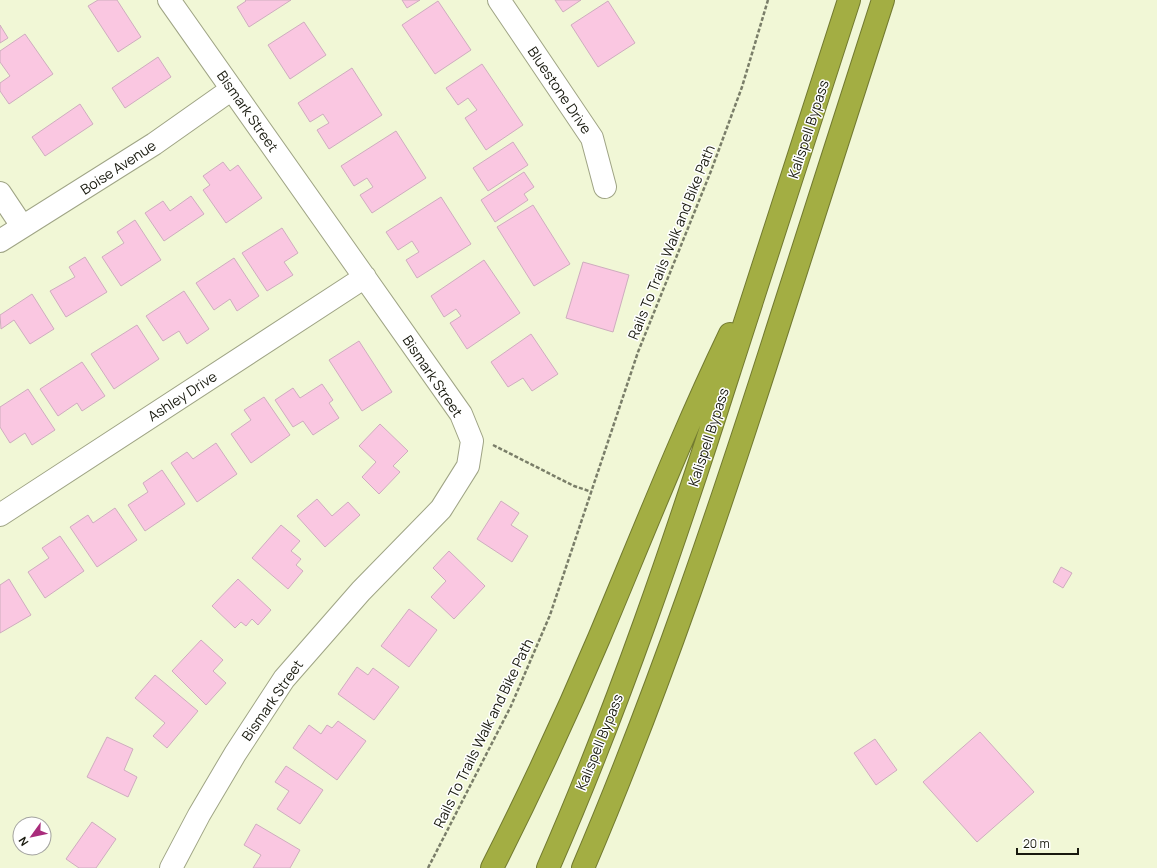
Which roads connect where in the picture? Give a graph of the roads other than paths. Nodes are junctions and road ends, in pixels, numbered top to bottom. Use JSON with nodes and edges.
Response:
{"nodes":[{"id":1,"x":169,"y":0,"type":"edge"},
{"id":2,"x":499,"y":0,"type":"edge"},
{"id":3,"x":849,"y":0,"type":"edge"},
{"id":4,"x":883,"y":0,"type":"edge"},
{"id":5,"x":232,"y":89,"type":"junction"},
{"id":6,"x":605,"y":187,"type":"dead end"},
{"id":7,"x":0,"y":193,"type":"edge"},
{"id":8,"x":22,"y":226,"type":"junction"},
{"id":9,"x":0,"y":241,"type":"edge"},
{"id":10,"x":762,"y":271,"type":"junction"},
{"id":11,"x":365,"y":277,"type":"junction"},
{"id":12,"x":0,"y":515,"type":"edge"},
{"id":13,"x":171,"y":868,"type":"edge"},
{"id":14,"x":492,"y":868,"type":"edge"},
{"id":15,"x":548,"y":868,"type":"edge"},
{"id":16,"x":582,"y":868,"type":"edge"}],
"edges":[{"from":1,"to":5,"type":"street","name":"Bismark Street"},
{"from":2,"to":6,"type":"street","name":"Bluestone Drive"},
{"from":3,"to":10,"type":"highway","name":"Kalispell Bypass"},
{"from":4,"to":16,"type":"highway"},
{"from":5,"to":8,"type":"street","name":"Boise Avenue"},
{"from":5,"to":11,"type":"street","name":"Bismark Street"},
{"from":7,"to":8,"type":"street"},
{"from":8,"to":9,"type":"street","name":"Boise Avenue"},
{"from":10,"to":14,"type":"highway"},
{"from":10,"to":15,"type":"highway","name":"Kalispell Bypass"},
{"from":11,"to":12,"type":"street","name":"Ashley Drive"},
{"from":11,"to":13,"type":"street","name":"Bismark Street"}]}
